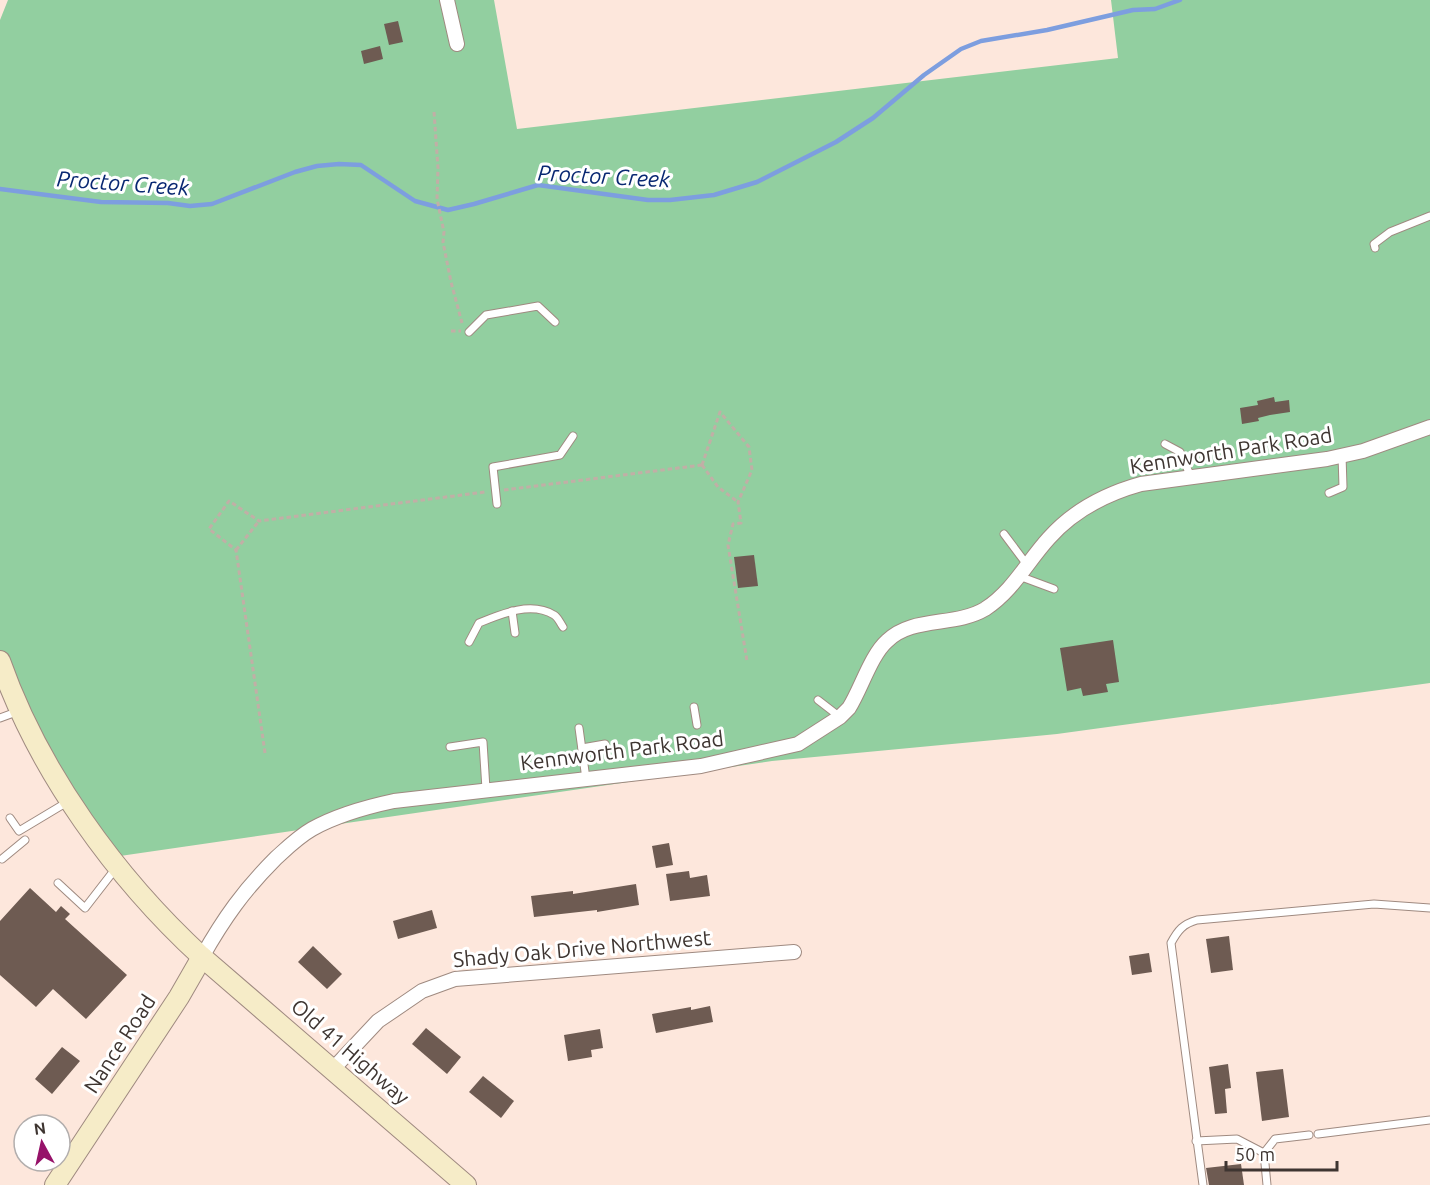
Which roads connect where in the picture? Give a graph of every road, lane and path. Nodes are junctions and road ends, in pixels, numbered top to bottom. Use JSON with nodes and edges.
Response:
{"nodes":[{"id":1,"x":447,"y":0,"type":"edge"},
{"id":2,"x":457,"y":44,"type":"dead end"},
{"id":3,"x":435,"y":112,"type":"dead end"},
{"id":4,"x":1430,"y":216,"type":"edge"},
{"id":5,"x":1375,"y":248,"type":"dead end"},
{"id":6,"x":555,"y":322,"type":"dead end"},
{"id":7,"x":451,"y":331,"type":"dead end"},
{"id":8,"x":469,"y":332,"type":"dead end"},
{"id":9,"x":1430,"y":427,"type":"edge"},
{"id":10,"x":573,"y":436,"type":"dead end"},
{"id":11,"x":1164,"y":444,"type":"dead end"},
{"id":12,"x":1342,"y":455,"type":"junction"},
{"id":13,"x":702,"y":465,"type":"junction"},
{"id":14,"x":1191,"y":477,"type":"junction"},
{"id":15,"x":495,"y":491,"type":"junction"},
{"id":16,"x":1329,"y":493,"type":"dead end"},
{"id":17,"x":738,"y":502,"type":"junction"},
{"id":18,"x":497,"y":504,"type":"dead end"},
{"id":19,"x":260,"y":521,"type":"junction"},
{"id":20,"x":1004,"y":534,"type":"dead end"},
{"id":21,"x":236,"y":550,"type":"junction"},
{"id":22,"x":1023,"y":571,"type":"junction"},
{"id":23,"x":1054,"y":589,"type":"dead end"},
{"id":24,"x":512,"y":611,"type":"junction"},
{"id":25,"x":563,"y":627,"type":"dead end"},
{"id":26,"x":515,"y":633,"type":"dead end"},
{"id":27,"x":469,"y":642,"type":"dead end"},
{"id":28,"x":0,"y":661,"type":"edge"},
{"id":29,"x":747,"y":661,"type":"dead end"},
{"id":30,"x":818,"y":700,"type":"dead end"},
{"id":31,"x":694,"y":707,"type":"dead end"},
{"id":32,"x":21,"y":710,"type":"junction"},
{"id":33,"x":840,"y":717,"type":"junction"},
{"id":34,"x":0,"y":718,"type":"edge"},
{"id":35,"x":697,"y":725,"type":"dead end"},
{"id":36,"x":579,"y":728,"type":"dead end"},
{"id":37,"x":605,"y":744,"type":"dead end"},
{"id":38,"x":450,"y":747,"type":"dead end"},
{"id":39,"x":582,"y":748,"type":"junction"},
{"id":40,"x":265,"y":753,"type":"dead end"},
{"id":41,"x":586,"y":779,"type":"junction"},
{"id":42,"x":486,"y":789,"type":"junction"},
{"id":43,"x":71,"y":800,"type":"junction"},
{"id":44,"x":10,"y":818,"type":"dead end"},
{"id":45,"x":25,"y":840,"type":"dead end"},
{"id":46,"x":0,"y":850,"type":"edge"},
{"id":47,"x":117,"y":866,"type":"junction"},
{"id":48,"x":58,"y":883,"type":"dead end"},
{"id":49,"x":1430,"y":908,"type":"edge"},
{"id":50,"x":794,"y":952,"type":"dead end"},
{"id":51,"x":202,"y":957,"type":"junction"},
{"id":52,"x":333,"y":1069,"type":"junction"},
{"id":53,"x":1430,"y":1120,"type":"edge"},
{"id":54,"x":1318,"y":1134,"type":"dead end"},
{"id":55,"x":1309,"y":1135,"type":"dead end"},
{"id":56,"x":1197,"y":1141,"type":"junction"},
{"id":57,"x":1264,"y":1153,"type":"junction"},
{"id":58,"x":55,"y":1185,"type":"edge"},
{"id":59,"x":466,"y":1185,"type":"edge"},
{"id":60,"x":1203,"y":1185,"type":"edge"},
{"id":61,"x":1267,"y":1185,"type":"edge"}],
"edges":[{"from":1,"to":2,"type":"street"},
{"from":3,"to":7,"type":"path"},
{"from":4,"to":5,"type":"lane"},
{"from":6,"to":8,"type":"lane"},
{"from":9,"to":12,"type":"street","name":"Kennworth Park Road"},
{"from":10,"to":15,"type":"lane"},
{"from":11,"to":14,"type":"lane"},
{"from":12,"to":14,"type":"street","name":"Kennworth Park Road"},
{"from":12,"to":16,"type":"lane"},
{"from":13,"to":15,"type":"path"},
{"from":13,"to":17,"type":"path"},
{"from":13,"to":17,"type":"path"},
{"from":14,"to":22,"type":"street","name":"Kennworth Park Road"},
{"from":15,"to":18,"type":"lane"},
{"from":15,"to":19,"type":"path"},
{"from":17,"to":29,"type":"path"},
{"from":19,"to":21,"type":"path"},
{"from":19,"to":21,"type":"path"},
{"from":20,"to":22,"type":"lane"},
{"from":21,"to":40,"type":"path"},
{"from":22,"to":23,"type":"lane"},
{"from":22,"to":33,"type":"street","name":"Kennworth Park Road"},
{"from":24,"to":25,"type":"lane"},
{"from":24,"to":26,"type":"lane"},
{"from":24,"to":27,"type":"lane"},
{"from":28,"to":32,"type":"main road","name":"Old 41 Highway"},
{"from":30,"to":33,"type":"lane"},
{"from":31,"to":35,"type":"lane"},
{"from":32,"to":34,"type":"lane"},
{"from":32,"to":43,"type":"main road","name":"Old 41 Highway"},
{"from":33,"to":41,"type":"street","name":"Kennworth Park Road"},
{"from":36,"to":39,"type":"lane"},
{"from":37,"to":39,"type":"lane"},
{"from":38,"to":42,"type":"lane"},
{"from":39,"to":41,"type":"lane"},
{"from":41,"to":42,"type":"street","name":"Kennworth Park Road"},
{"from":42,"to":51,"type":"street","name":"Kennworth Park Road"},
{"from":43,"to":44,"type":"lane"},
{"from":43,"to":47,"type":"main road","name":"Old 41 Highway"},
{"from":45,"to":46,"type":"lane"},
{"from":47,"to":48,"type":"lane"},
{"from":47,"to":51,"type":"main road","name":"Old 41 Highway"},
{"from":49,"to":56,"type":"lane"},
{"from":50,"to":52,"type":"street","name":"Shady Oak Drive Northwest"},
{"from":51,"to":52,"type":"main road","name":"Old 41 Highway"},
{"from":51,"to":58,"type":"main road","name":"Nance Road"},
{"from":52,"to":59,"type":"main road","name":"Old 41 Highway"},
{"from":53,"to":54,"type":"lane"},
{"from":55,"to":57,"type":"lane"},
{"from":56,"to":57,"type":"lane"},
{"from":56,"to":60,"type":"lane"},
{"from":57,"to":61,"type":"lane"}]}
